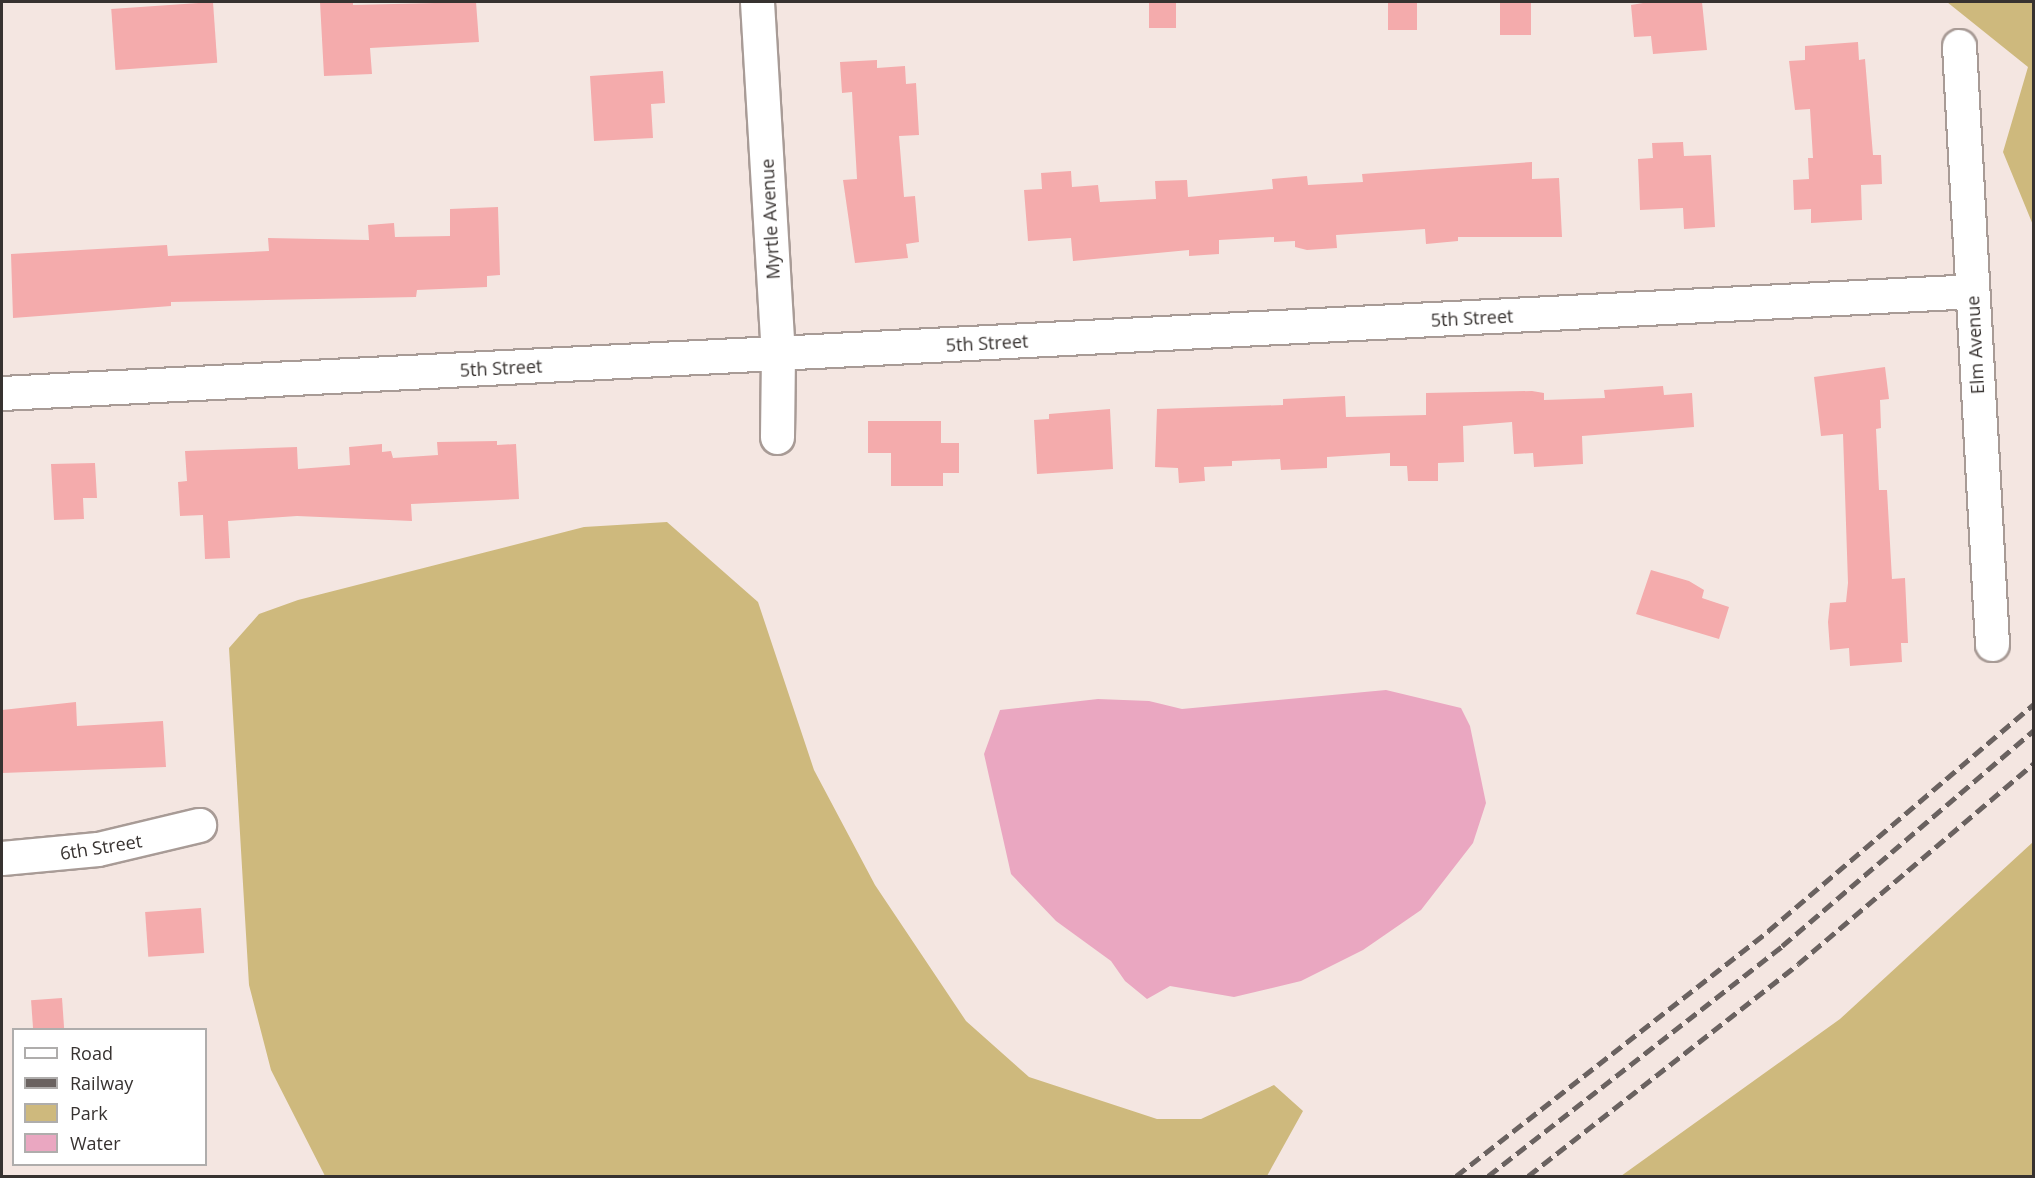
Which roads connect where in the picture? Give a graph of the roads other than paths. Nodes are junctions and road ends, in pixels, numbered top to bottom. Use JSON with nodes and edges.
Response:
{"nodes":[{"id":1,"x":757,"y":2,"type":"edge"},
{"id":2,"x":1959,"y":46,"type":"dead end"},
{"id":3,"x":1972,"y":291,"type":"junction"},
{"id":4,"x":778,"y":354,"type":"junction"},
{"id":5,"x":2,"y":393,"type":"edge"},
{"id":6,"x":777,"y":437,"type":"dead end"},
{"id":7,"x":1992,"y":644,"type":"dead end"},
{"id":8,"x":200,"y":825,"type":"dead end"},
{"id":9,"x":2,"y":858,"type":"edge"}],
"edges":[{"from":1,"to":4,"type":"street","name":"Myrtle Avenue"},
{"from":2,"to":3,"type":"street","name":"Elm Avenue"},
{"from":3,"to":4,"type":"street","name":"5th Street"},
{"from":3,"to":7,"type":"street","name":"Elm Avenue"},
{"from":4,"to":5,"type":"street","name":"5th Street"},
{"from":4,"to":6,"type":"street","name":"Myrtle Avenue"},
{"from":8,"to":9,"type":"street","name":"6th Street"}]}
